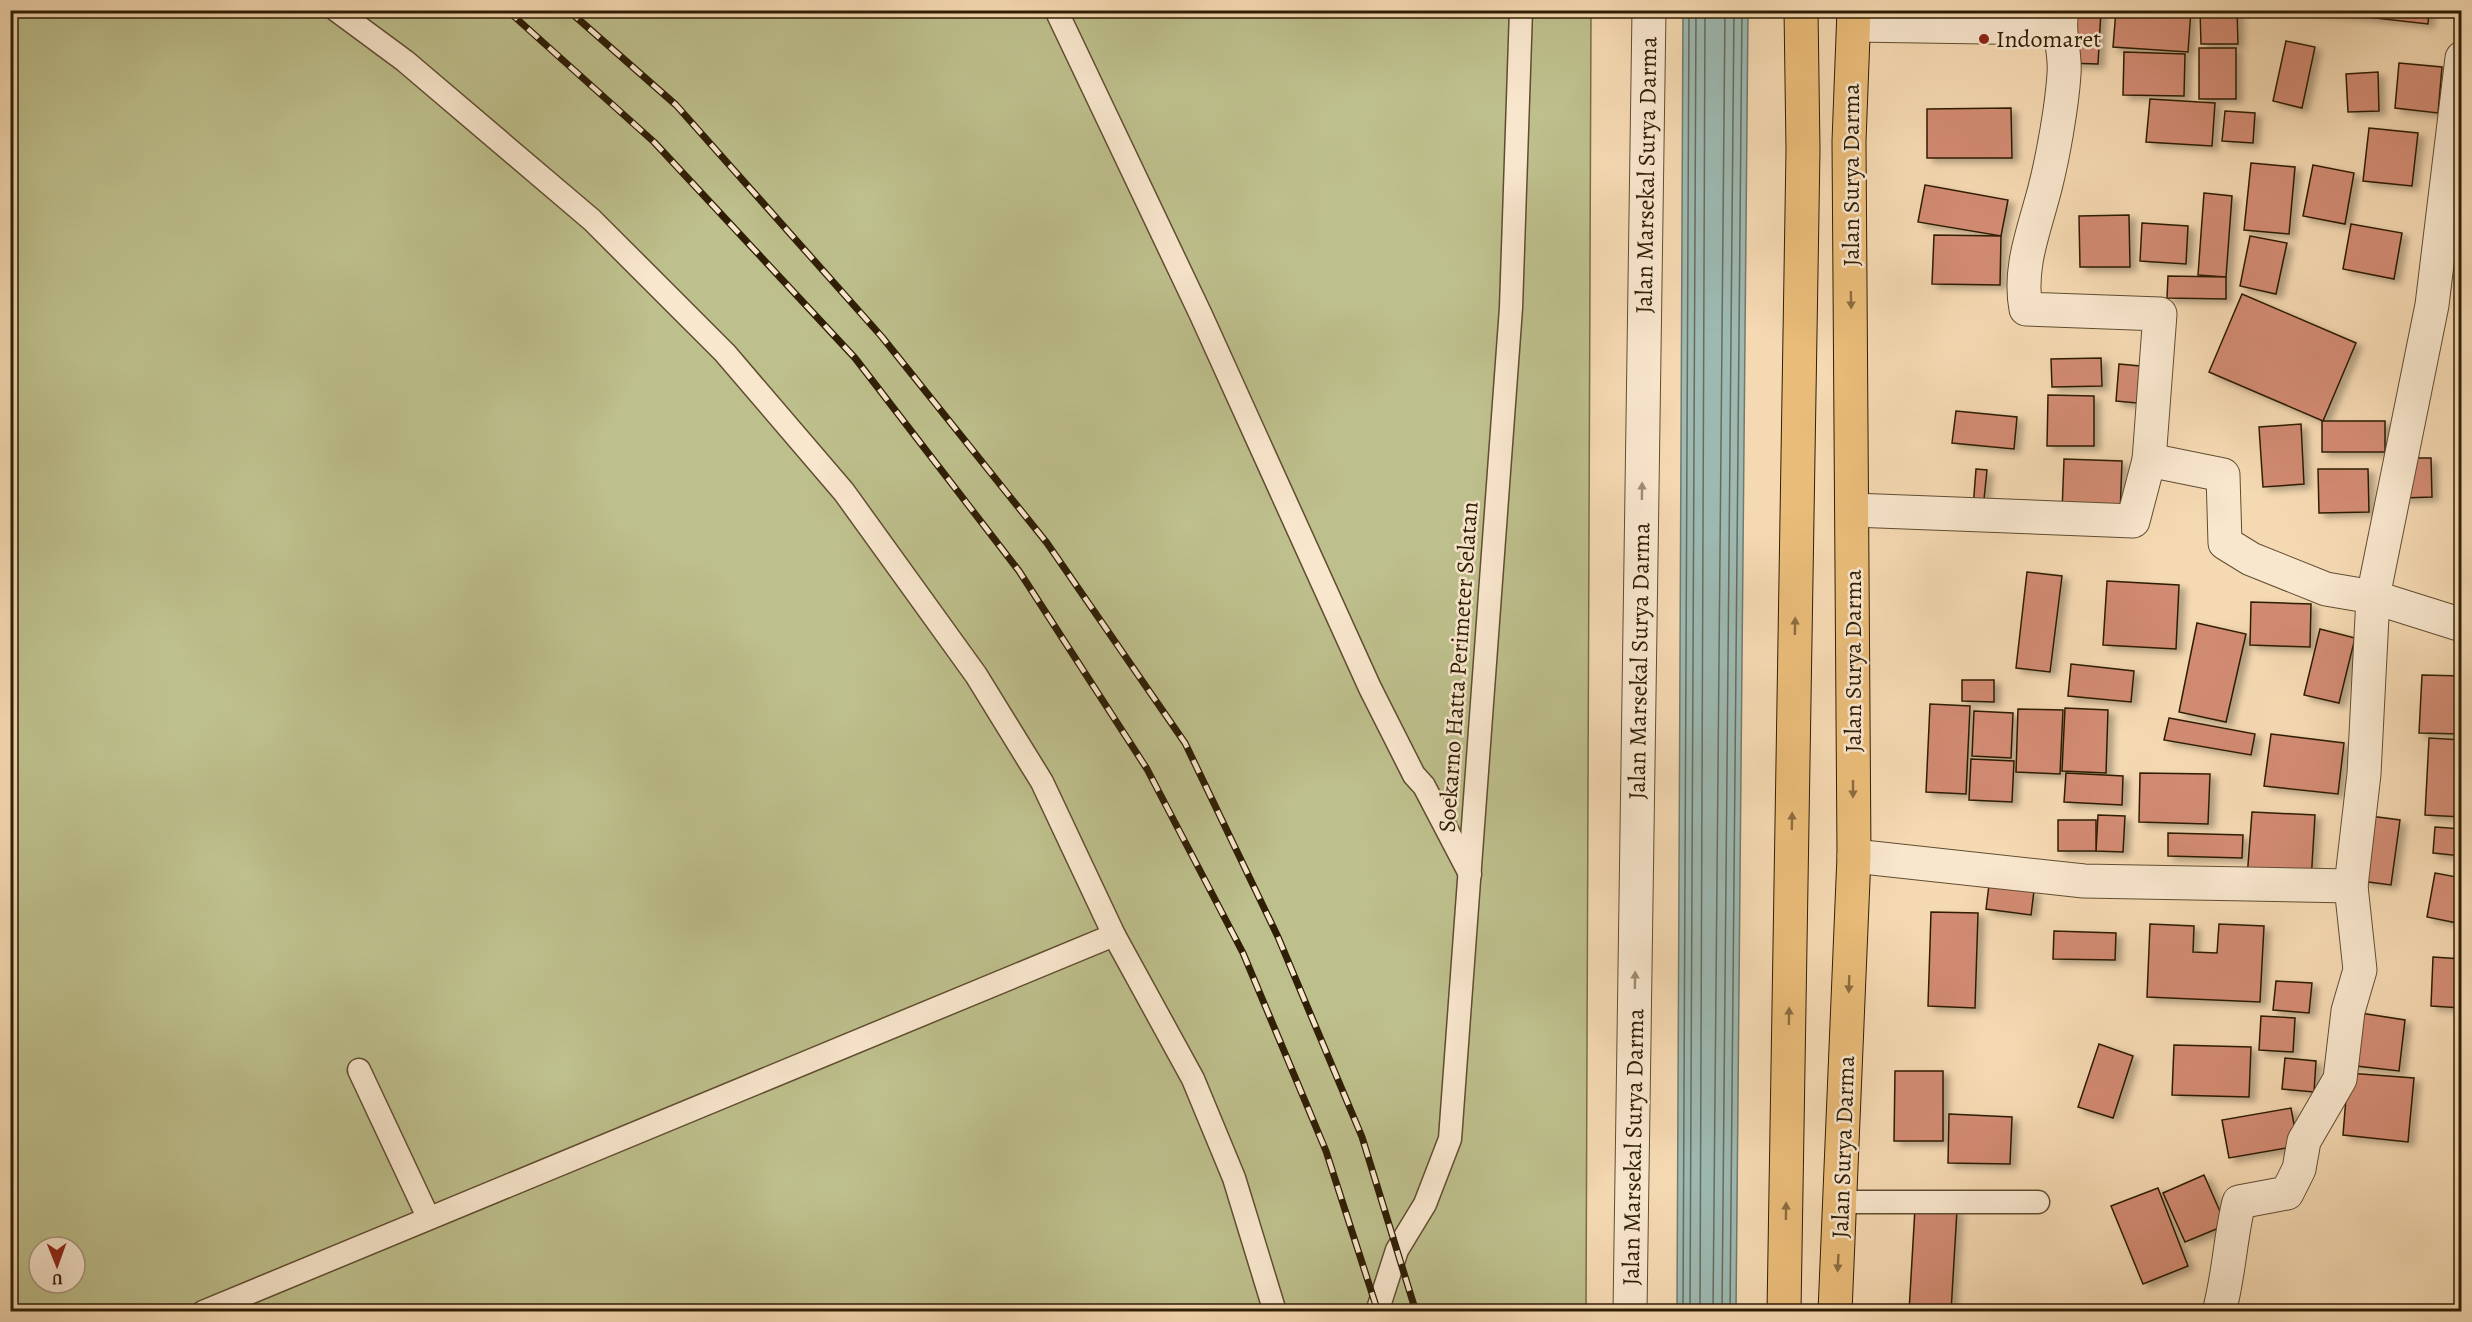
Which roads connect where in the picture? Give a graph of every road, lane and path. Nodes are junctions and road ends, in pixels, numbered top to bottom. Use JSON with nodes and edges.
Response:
{"nodes":[{"id":1,"x":336,"y":10,"type":"edge"},
{"id":2,"x":1056,"y":10,"type":"edge"},
{"id":3,"x":1521,"y":10,"type":"edge"},
{"id":4,"x":1648,"y":10,"type":"edge"},
{"id":5,"x":1801,"y":10,"type":"edge"},
{"id":6,"x":1854,"y":18,"type":"edge"},
{"id":7,"x":2060,"y":19,"type":"edge"},
{"id":8,"x":2462,"y":58,"type":"edge"},
{"id":9,"x":2148,"y":460,"type":"junction"},
{"id":10,"x":1853,"y":510,"type":"junction"},
{"id":11,"x":2373,"y":597,"type":"junction"},
{"id":12,"x":2462,"y":625,"type":"edge"},
{"id":13,"x":1854,"y":856,"type":"junction"},
{"id":14,"x":1470,"y":874,"type":"junction"},
{"id":15,"x":2351,"y":886,"type":"junction"},
{"id":16,"x":1114,"y":935,"type":"junction"},
{"id":17,"x":359,"y":1070,"type":"dead end"},
{"id":18,"x":1841,"y":1202,"type":"junction"},
{"id":19,"x":2038,"y":1202,"type":"dead end"},
{"id":20,"x":428,"y":1217,"type":"junction"},
{"id":21,"x":203,"y":1311,"type":"edge"},
{"id":22,"x":1275,"y":1311,"type":"edge"},
{"id":23,"x":1377,"y":1311,"type":"edge"},
{"id":24,"x":1630,"y":1311,"type":"edge"},
{"id":25,"x":1784,"y":1311,"type":"edge"},
{"id":26,"x":1835,"y":1311,"type":"edge"},
{"id":27,"x":2219,"y":1311,"type":"edge"}],
"edges":[{"from":1,"to":16,"type":"lane"},
{"from":2,"to":14,"type":"lane"},
{"from":3,"to":14,"type":"lane","name":"Soekarno Hatta Perimeter Selatan"},
{"from":24,"to":4,"type":"street","name":"Jalan Marsekal Surya Darma","one_way":true},
{"from":25,"to":5,"type":"main road","name":"Jalan Surya Darma","one_way":true},
{"from":6,"to":7,"type":"street"},
{"from":6,"to":10,"type":"main road","name":"Jalan Surya Darma","one_way":true},
{"from":7,"to":9,"type":"street"},
{"from":8,"to":11,"type":"street"},
{"from":9,"to":10,"type":"street"},
{"from":9,"to":11,"type":"street"},
{"from":10,"to":13,"type":"main road","name":"Jalan Surya Darma","one_way":true},
{"from":11,"to":12,"type":"street"},
{"from":11,"to":15,"type":"street"},
{"from":13,"to":15,"type":"street"},
{"from":13,"to":18,"type":"main road","name":"Jalan Surya Darma","one_way":true},
{"from":14,"to":23,"type":"lane","name":"Soekarno Hatta Perimeter Selatan"},
{"from":15,"to":27,"type":"street"},
{"from":16,"to":20,"type":"lane"},
{"from":16,"to":22,"type":"lane"},
{"from":17,"to":20,"type":"lane"},
{"from":18,"to":19,"type":"lane"},
{"from":18,"to":26,"type":"main road","name":"Jalan Surya Darma","one_way":true},
{"from":20,"to":21,"type":"lane"}]}
